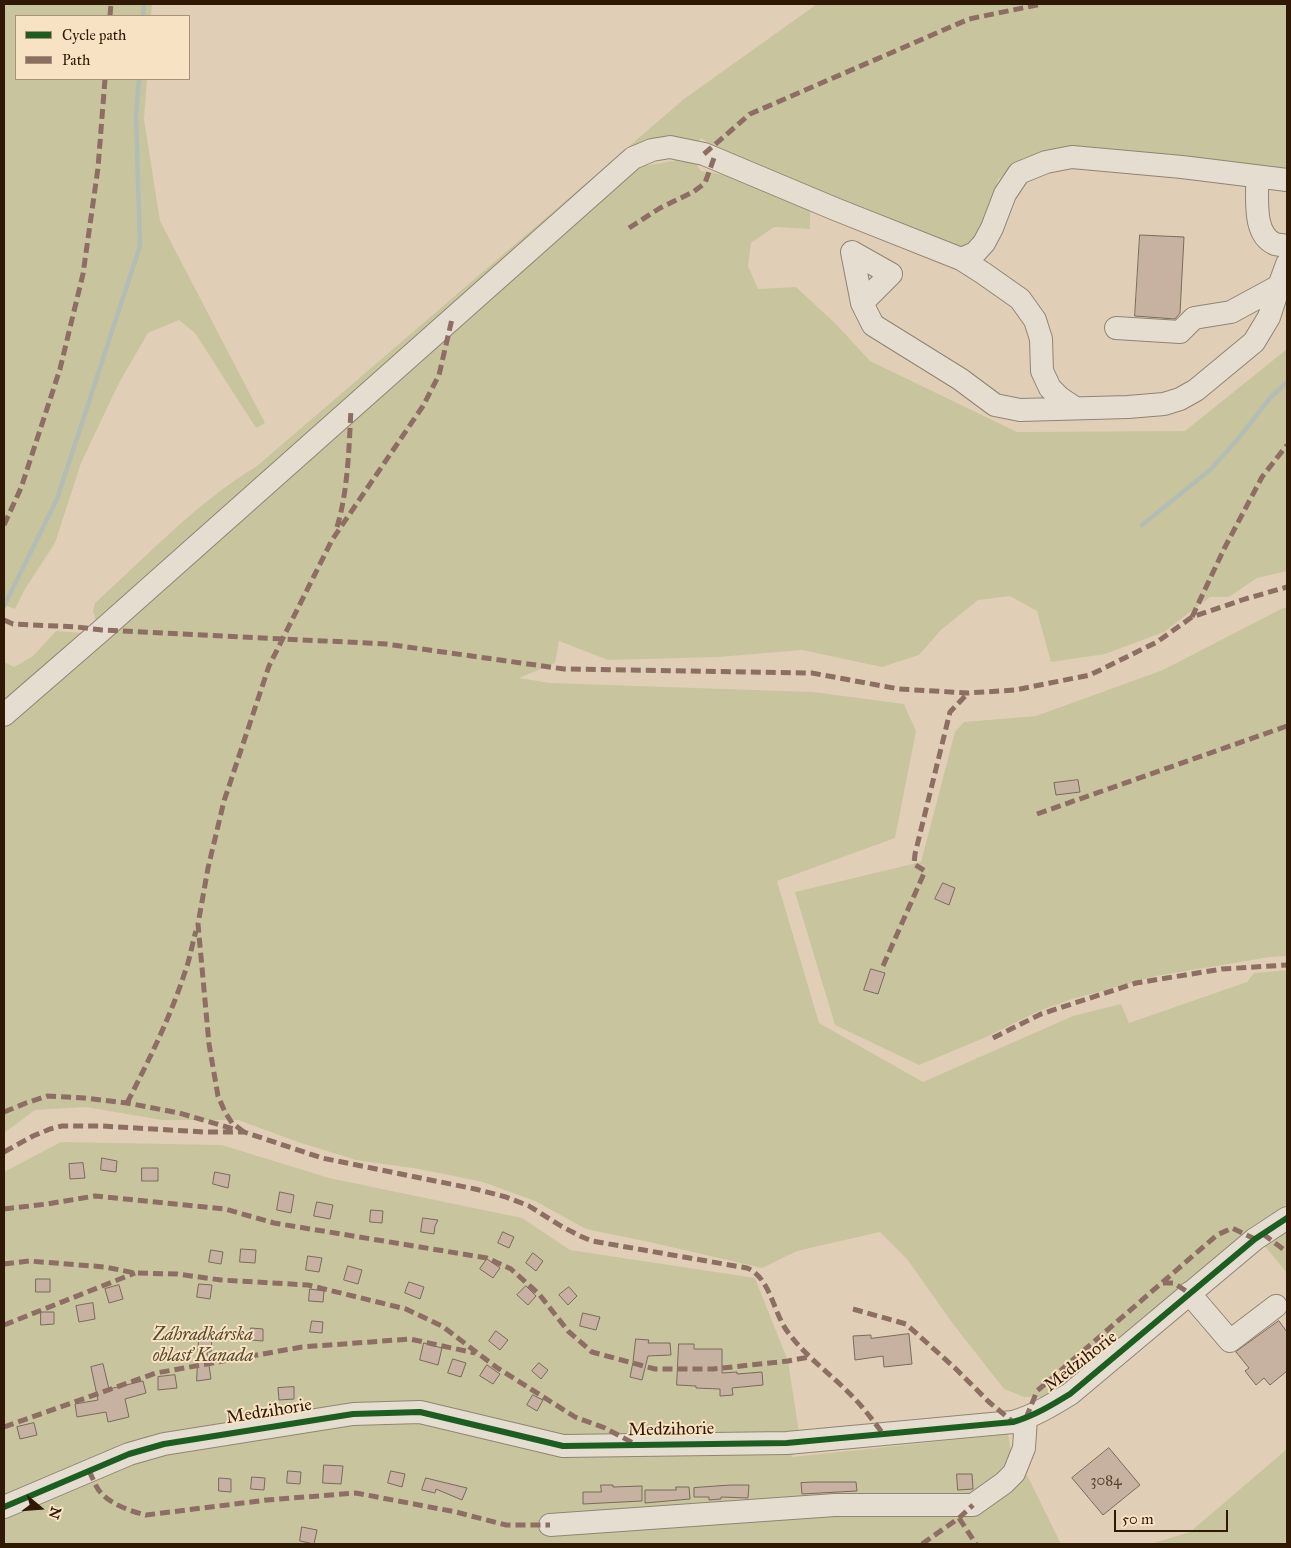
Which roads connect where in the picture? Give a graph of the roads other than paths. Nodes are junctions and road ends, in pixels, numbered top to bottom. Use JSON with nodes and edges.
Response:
{"nodes":[{"id":1,"x":1257,"y":177,"type":"junction"},
{"id":2,"x":1287,"y":180,"type":"edge"},
{"id":3,"x":1287,"y":246,"type":"edge"},
{"id":4,"x":961,"y":259,"type":"junction"},
{"id":5,"x":1287,"y":264,"type":"edge"},
{"id":6,"x":1283,"y":283,"type":"edge"},
{"id":7,"x":862,"y":303,"type":"dead end"},
{"id":8,"x":1116,"y":328,"type":"dead end"},
{"id":9,"x":1075,"y":408,"type":"junction"},
{"id":10,"x":4,"y":716,"type":"edge"},
{"id":11,"x":1287,"y":1218,"type":"edge"},
{"id":12,"x":1189,"y":1293,"type":"junction"},
{"id":13,"x":1276,"y":1306,"type":"dead end"},
{"id":14,"x":1026,"y":1418,"type":"junction"},
{"id":15,"x":4,"y":1507,"type":"edge"},
{"id":16,"x":550,"y":1524,"type":"dead end"}],
"edges":[{"from":1,"to":2,"type":"street"},
{"from":1,"to":3,"type":"street"},
{"from":1,"to":4,"type":"street"},
{"from":4,"to":9,"type":"street"},
{"from":4,"to":10,"type":"street"},
{"from":5,"to":6,"type":"street"},
{"from":6,"to":8,"type":"street"},
{"from":6,"to":9,"type":"street"},
{"from":7,"to":9,"type":"street"},
{"from":11,"to":12,"type":"street","name":"Medzihorie"},
{"from":12,"to":13,"type":"street"},
{"from":12,"to":14,"type":"street","name":"Medzihorie"},
{"from":14,"to":15,"type":"street","name":"Medzihorie"},
{"from":14,"to":16,"type":"street"}]}
